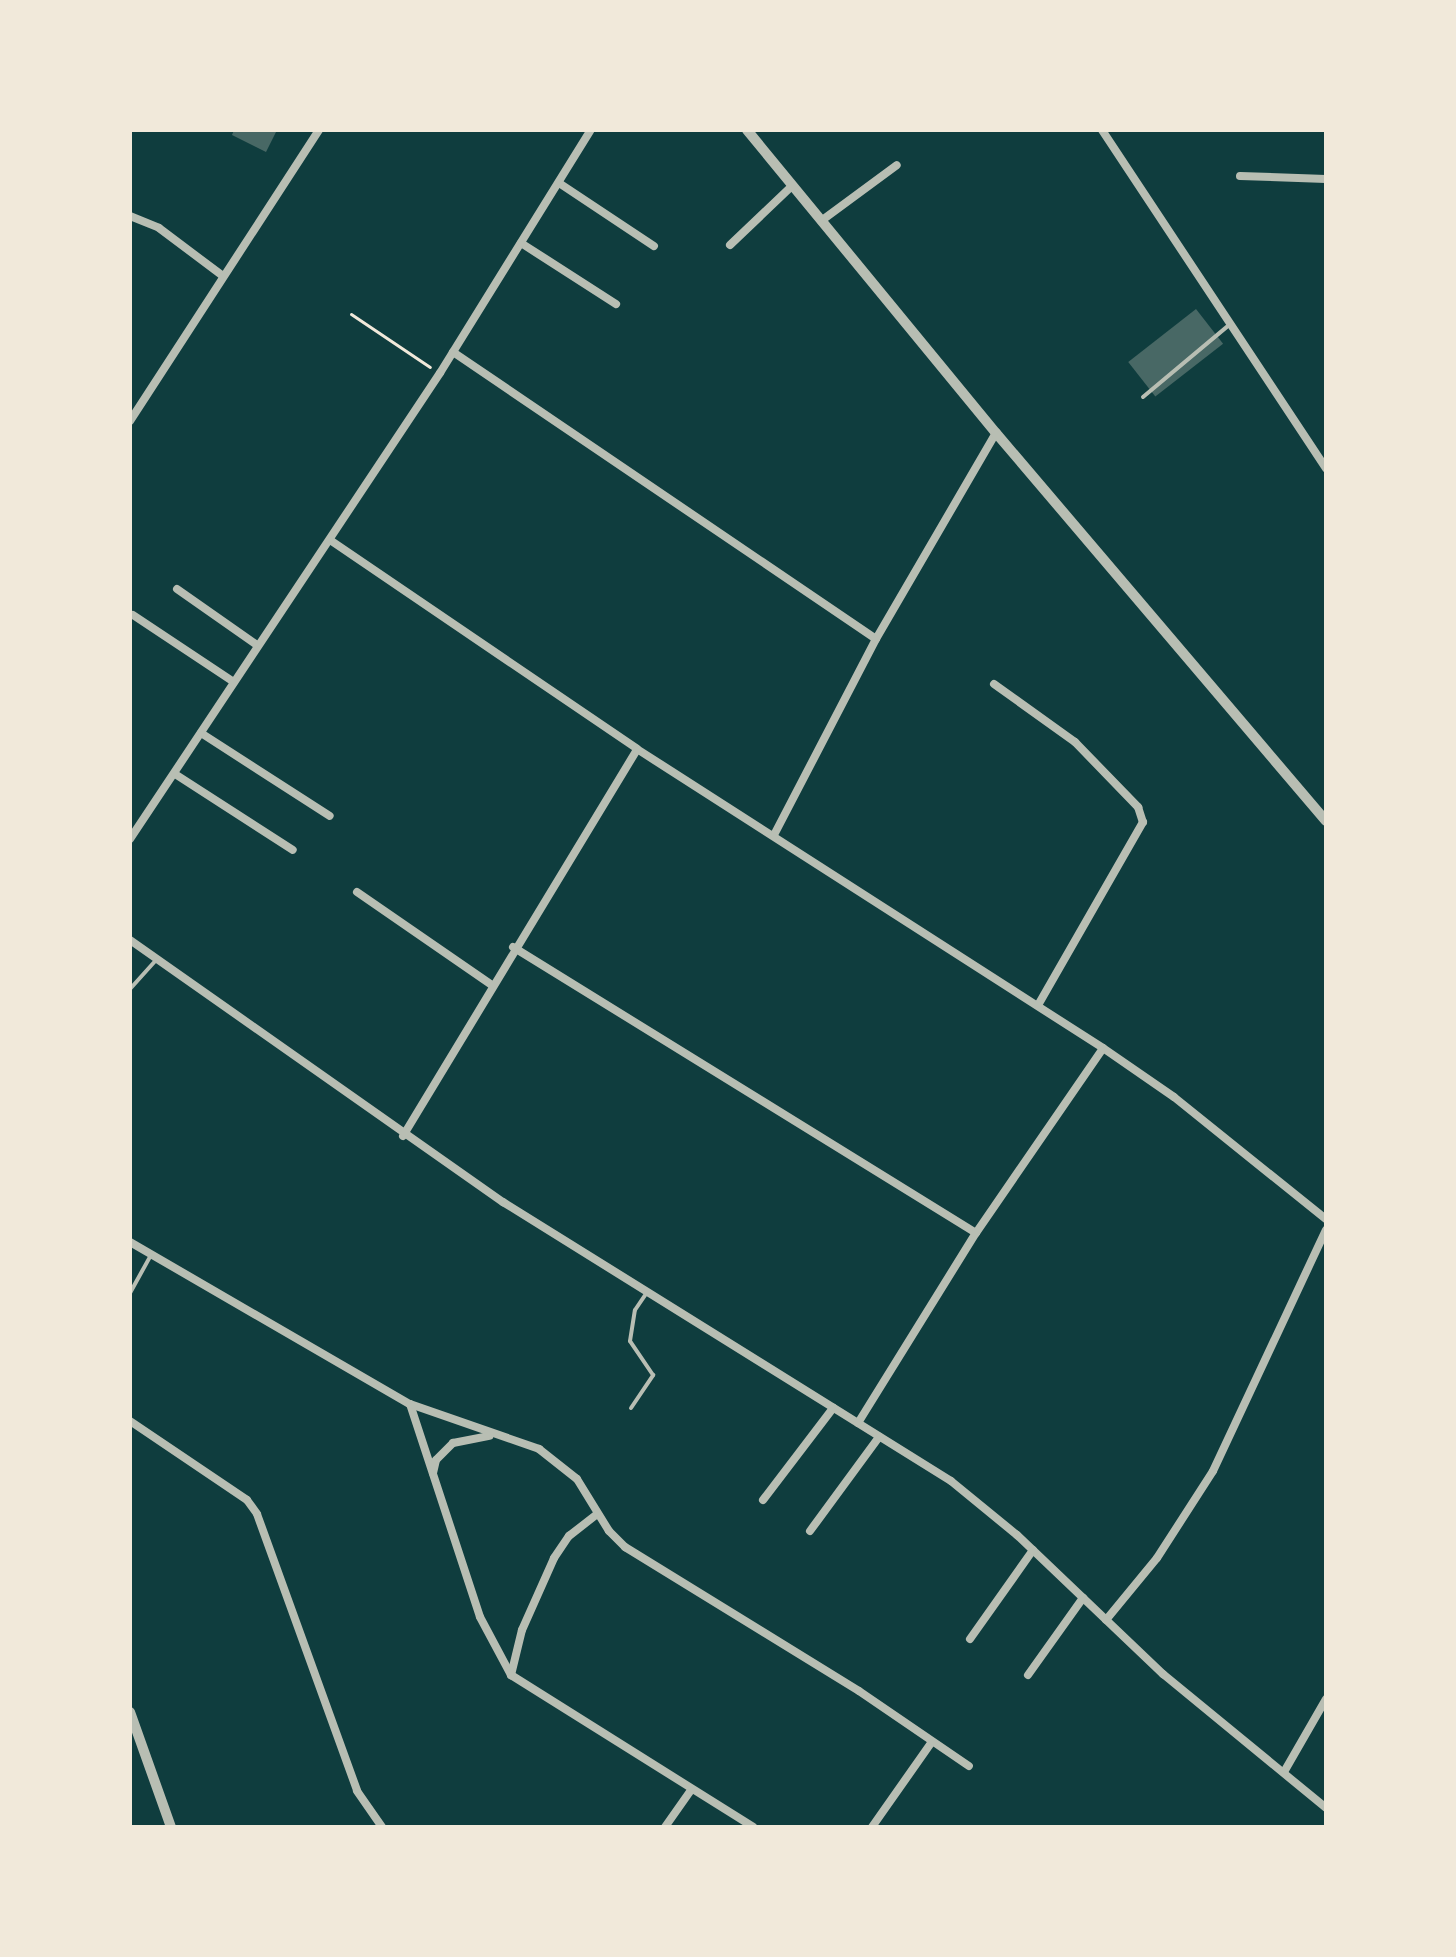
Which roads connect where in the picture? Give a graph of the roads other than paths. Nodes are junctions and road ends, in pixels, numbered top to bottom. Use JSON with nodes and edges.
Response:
{"nodes":[{"id":1,"x":319,"y":130,"type":"edge"},
{"id":2,"x":747,"y":130,"type":"edge"},
{"id":3,"x":1102,"y":130,"type":"edge"},
{"id":4,"x":590,"y":131,"type":"edge"},
{"id":5,"x":897,"y":165,"type":"dead end"},
{"id":6,"x":1240,"y":176,"type":"dead end"},
{"id":7,"x":1326,"y":179,"type":"edge"},
{"id":8,"x":559,"y":183,"type":"junction"},
{"id":9,"x":792,"y":186,"type":"junction"},
{"id":10,"x":130,"y":216,"type":"edge"},
{"id":11,"x":821,"y":221,"type":"junction"},
{"id":12,"x":521,"y":243,"type":"junction"},
{"id":13,"x":730,"y":245,"type":"dead end"},
{"id":14,"x":654,"y":246,"type":"dead end"},
{"id":15,"x":223,"y":276,"type":"junction"},
{"id":16,"x":616,"y":304,"type":"dead end"},
{"id":17,"x":1231,"y":323,"type":"junction"},
{"id":18,"x":453,"y":352,"type":"junction"},
{"id":19,"x":1143,"y":397,"type":"dead end"},
{"id":20,"x":130,"y":421,"type":"edge"},
{"id":21,"x":996,"y":433,"type":"junction"},
{"id":22,"x":1326,"y":469,"type":"edge"},
{"id":23,"x":330,"y":540,"type":"junction"},
{"id":24,"x":177,"y":589,"type":"dead end"},
{"id":25,"x":133,"y":615,"type":"dead end"},
{"id":26,"x":876,"y":639,"type":"junction"},
{"id":27,"x":257,"y":645,"type":"junction"},
{"id":28,"x":234,"y":682,"type":"junction"},
{"id":29,"x":994,"y":684,"type":"dead end"},
{"id":30,"x":201,"y":733,"type":"junction"},
{"id":31,"x":637,"y":749,"type":"junction"},
{"id":32,"x":175,"y":774,"type":"junction"},
{"id":33,"x":330,"y":816,"type":"dead end"},
{"id":34,"x":1326,"y":821,"type":"edge"},
{"id":35,"x":774,"y":835,"type":"junction"},
{"id":36,"x":130,"y":839,"type":"edge"},
{"id":37,"x":293,"y":850,"type":"dead end"},
{"id":38,"x":357,"y":892,"type":"dead end"},
{"id":39,"x":130,"y":940,"type":"edge"},
{"id":40,"x":513,"y":947,"type":"junction"},
{"id":41,"x":157,"y":959,"type":"junction"},
{"id":42,"x":492,"y":985,"type":"junction"},
{"id":43,"x":130,"y":989,"type":"edge"},
{"id":44,"x":1038,"y":1005,"type":"junction"},
{"id":45,"x":1103,"y":1048,"type":"junction"},
{"id":46,"x":403,"y":1136,"type":"junction"},
{"id":47,"x":1326,"y":1219,"type":"edge"},
{"id":48,"x":1326,"y":1230,"type":"edge"},
{"id":49,"x":976,"y":1233,"type":"junction"},
{"id":50,"x":130,"y":1242,"type":"edge"},
{"id":51,"x":151,"y":1255,"type":"junction"},
{"id":52,"x":647,"y":1292,"type":"junction"},
{"id":53,"x":130,"y":1293,"type":"edge"},
{"id":54,"x":410,"y":1404,"type":"junction"},
{"id":55,"x":631,"y":1408,"type":"dead end"},
{"id":56,"x":833,"y":1408,"type":"junction"},
{"id":57,"x":130,"y":1421,"type":"edge"},
{"id":58,"x":858,"y":1423,"type":"junction"},
{"id":59,"x":493,"y":1435,"type":"junction"},
{"id":60,"x":879,"y":1437,"type":"junction"},
{"id":61,"x":433,"y":1473,"type":"junction"},
{"id":62,"x":763,"y":1500,"type":"dead end"},
{"id":63,"x":597,"y":1514,"type":"junction"},
{"id":64,"x":810,"y":1531,"type":"dead end"},
{"id":65,"x":1033,"y":1550,"type":"junction"},
{"id":66,"x":1083,"y":1598,"type":"junction"},
{"id":67,"x":1106,"y":1620,"type":"junction"},
{"id":68,"x":970,"y":1639,"type":"dead end"},
{"id":69,"x":511,"y":1675,"type":"junction"},
{"id":70,"x":1028,"y":1675,"type":"dead end"},
{"id":71,"x":1326,"y":1699,"type":"edge"},
{"id":72,"x":130,"y":1712,"type":"edge"},
{"id":73,"x":931,"y":1743,"type":"junction"},
{"id":74,"x":969,"y":1766,"type":"dead end"},
{"id":75,"x":1284,"y":1772,"type":"junction"},
{"id":76,"x":691,"y":1790,"type":"junction"},
{"id":77,"x":1326,"y":1808,"type":"edge"},
{"id":78,"x":171,"y":1827,"type":"edge"},
{"id":79,"x":382,"y":1827,"type":"edge"},
{"id":80,"x":665,"y":1827,"type":"edge"},
{"id":81,"x":753,"y":1827,"type":"edge"},
{"id":82,"x":872,"y":1827,"type":"edge"}],
"edges":[{"from":1,"to":15,"type":"street"},
{"from":2,"to":9,"type":"street"},
{"from":3,"to":17,"type":"street"},
{"from":4,"to":8,"type":"street"},
{"from":5,"to":11,"type":"street"},
{"from":6,"to":7,"type":"street"},
{"from":8,"to":12,"type":"street"},
{"from":8,"to":14,"type":"street"},
{"from":9,"to":11,"type":"street"},
{"from":9,"to":13,"type":"street"},
{"from":10,"to":15,"type":"street"},
{"from":11,"to":21,"type":"street"},
{"from":12,"to":16,"type":"street"},
{"from":12,"to":18,"type":"street"},
{"from":15,"to":20,"type":"street"},
{"from":17,"to":19,"type":"lane"},
{"from":17,"to":22,"type":"street"},
{"from":18,"to":23,"type":"street"},
{"from":18,"to":26,"type":"street"},
{"from":21,"to":26,"type":"street"},
{"from":21,"to":34,"type":"street"},
{"from":23,"to":27,"type":"street"},
{"from":23,"to":31,"type":"street"},
{"from":24,"to":27,"type":"street"},
{"from":25,"to":28,"type":"street"},
{"from":26,"to":35,"type":"street"},
{"from":27,"to":28,"type":"street"},
{"from":28,"to":30,"type":"street"},
{"from":29,"to":44,"type":"street"},
{"from":30,"to":32,"type":"street"},
{"from":30,"to":33,"type":"street"},
{"from":31,"to":35,"type":"street"},
{"from":31,"to":40,"type":"street"},
{"from":32,"to":36,"type":"street"},
{"from":32,"to":37,"type":"street"},
{"from":35,"to":44,"type":"street"},
{"from":38,"to":42,"type":"street"},
{"from":39,"to":41,"type":"street"},
{"from":40,"to":42,"type":"street"},
{"from":40,"to":49,"type":"street"},
{"from":41,"to":43,"type":"lane"},
{"from":41,"to":46,"type":"street"},
{"from":42,"to":46,"type":"street"},
{"from":44,"to":45,"type":"street"},
{"from":45,"to":47,"type":"street"},
{"from":45,"to":49,"type":"street"},
{"from":46,"to":52,"type":"street"},
{"from":48,"to":67,"type":"street"},
{"from":49,"to":58,"type":"street"},
{"from":50,"to":51,"type":"street"},
{"from":51,"to":53,"type":"lane"},
{"from":51,"to":54,"type":"street"},
{"from":52,"to":55,"type":"lane"},
{"from":52,"to":56,"type":"street"},
{"from":54,"to":59,"type":"street"},
{"from":54,"to":61,"type":"street"},
{"from":56,"to":58,"type":"street"},
{"from":56,"to":62,"type":"street"},
{"from":57,"to":79,"type":"street"},
{"from":58,"to":60,"type":"street"},
{"from":59,"to":61,"type":"street"},
{"from":59,"to":63,"type":"street"},
{"from":60,"to":64,"type":"street"},
{"from":60,"to":65,"type":"street"},
{"from":61,"to":69,"type":"street"},
{"from":63,"to":69,"type":"street"},
{"from":63,"to":73,"type":"street"},
{"from":65,"to":66,"type":"street"},
{"from":65,"to":68,"type":"street"},
{"from":66,"to":67,"type":"street"},
{"from":66,"to":70,"type":"street"},
{"from":67,"to":75,"type":"street"},
{"from":69,"to":76,"type":"street"},
{"from":71,"to":75,"type":"street"},
{"from":72,"to":78,"type":"street"},
{"from":73,"to":74,"type":"street"},
{"from":73,"to":82,"type":"street"},
{"from":75,"to":77,"type":"street"},
{"from":76,"to":80,"type":"street"},
{"from":76,"to":81,"type":"street"}]}
